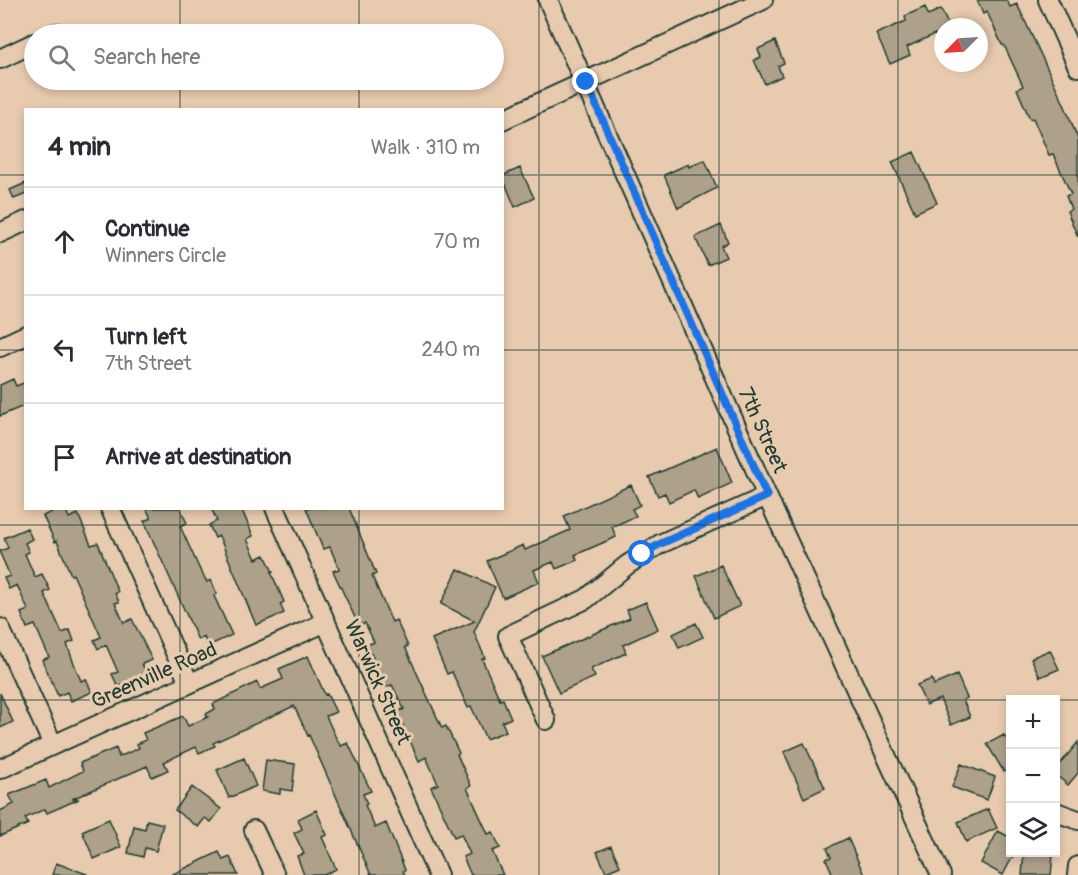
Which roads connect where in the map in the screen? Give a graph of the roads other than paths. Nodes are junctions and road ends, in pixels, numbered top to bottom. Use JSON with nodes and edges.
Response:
{"nodes":[{"id":1,"x":548,"y":0,"type":"edge"},
{"id":2,"x":763,"y":0,"type":"edge"},
{"id":3,"x":1048,"y":0,"type":"edge"},
{"id":4,"x":24,"y":48,"type":"edge"},
{"id":5,"x":0,"y":59,"type":"edge"},
{"id":6,"x":1078,"y":67,"type":"edge"},
{"id":7,"x":586,"y":82,"type":"junction"},
{"id":8,"x":504,"y":119,"type":"edge"},
{"id":9,"x":24,"y":222,"type":"edge"},
{"id":10,"x":0,"y":232,"type":"edge"},
{"id":11,"x":24,"y":336,"type":"edge"},
{"id":12,"x":0,"y":347,"type":"edge"},
{"id":13,"x":767,"y":496,"type":"junction"},
{"id":14,"x":111,"y":510,"type":"edge"},
{"id":15,"x":276,"y":510,"type":"edge"},
{"id":16,"x":326,"y":622,"type":"junction"},
{"id":17,"x":0,"y":628,"type":"edge"},
{"id":18,"x":189,"y":683,"type":"junction"},
{"id":19,"x":546,"y":720,"type":"dead end"},
{"id":20,"x":53,"y":745,"type":"junction"},
{"id":21,"x":0,"y":769,"type":"edge"},
{"id":22,"x":1060,"y":814,"type":"edge"},
{"id":23,"x":1078,"y":820,"type":"edge"},
{"id":24,"x":254,"y":830,"type":"dead end"},
{"id":25,"x":1078,"y":866,"type":"edge"},
{"id":26,"x":275,"y":875,"type":"edge"},
{"id":27,"x":438,"y":875,"type":"edge"},
{"id":28,"x":941,"y":875,"type":"edge"},
{"id":29,"x":1077,"y":875,"type":"edge"}],
"edges":[{"from":1,"to":7,"type":"street","name":"7th Street"},
{"from":2,"to":7,"type":"street"},
{"from":3,"to":6,"type":"street"},
{"from":4,"to":5,"type":"street"},
{"from":7,"to":8,"type":"street"},
{"from":7,"to":13,"type":"street","name":"7th Street"},
{"from":9,"to":10,"type":"street"},
{"from":11,"to":12,"type":"street"},
{"from":13,"to":19,"type":"street"},
{"from":13,"to":28,"type":"street","name":"7th Street"},
{"from":14,"to":18,"type":"street"},
{"from":15,"to":16,"type":"street","name":"Warwick Street"},
{"from":16,"to":18,"type":"street","name":"Greenville Road"},
{"from":16,"to":27,"type":"street","name":"Warwick Street"},
{"from":17,"to":20,"type":"street"},
{"from":18,"to":20,"type":"street","name":"Greenville Road"},
{"from":20,"to":21,"type":"street","name":"Greenville Road"},
{"from":22,"to":23,"type":"street"},
{"from":24,"to":26,"type":"street"},
{"from":25,"to":29,"type":"street"}]}
